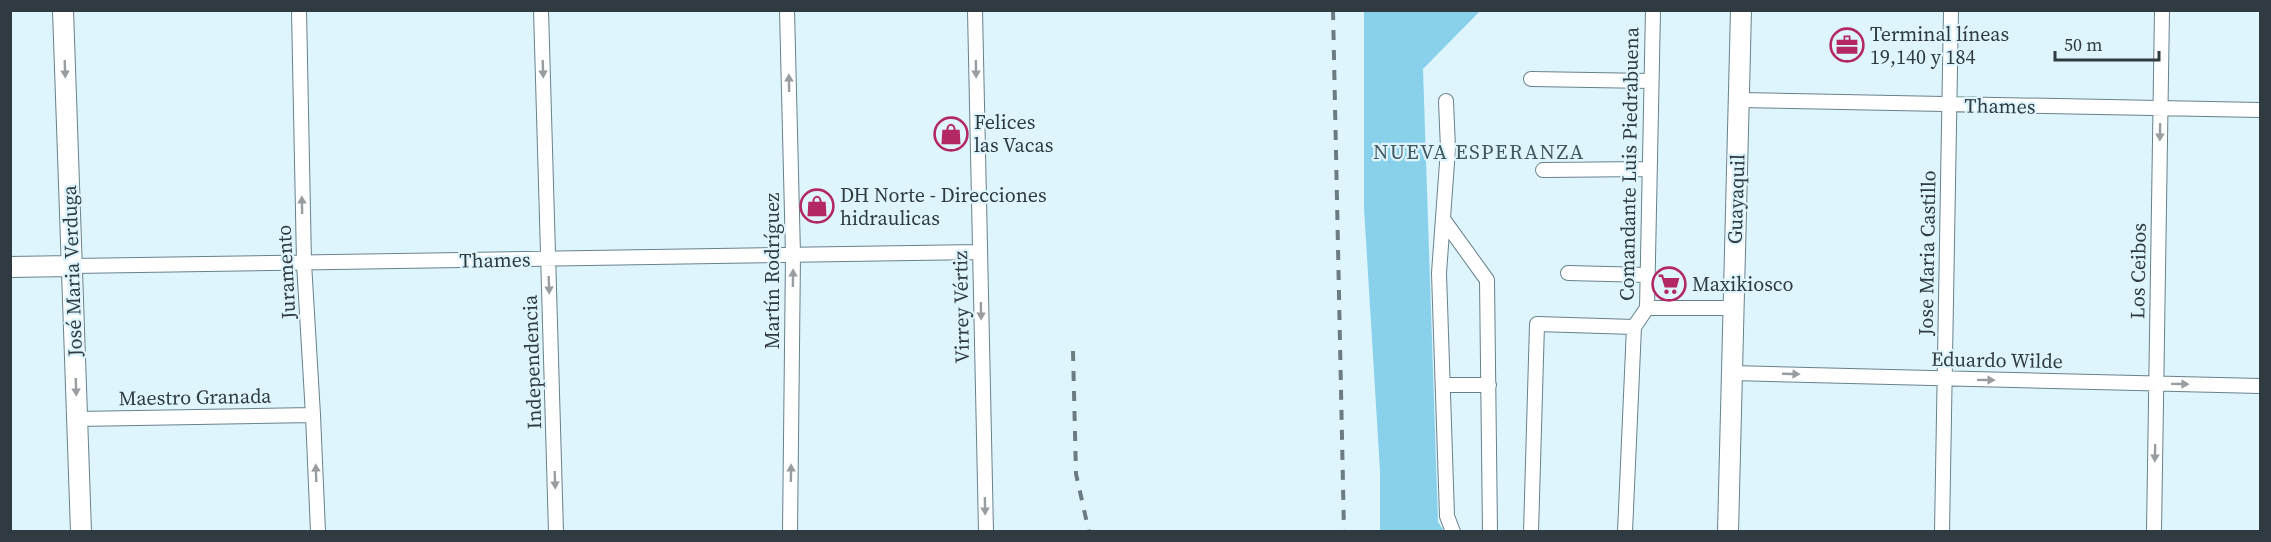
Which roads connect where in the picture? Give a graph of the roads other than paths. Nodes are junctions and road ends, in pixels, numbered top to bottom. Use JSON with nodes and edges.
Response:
{"nodes":[{"id":1,"x":63,"y":10,"type":"edge"},
{"id":2,"x":298,"y":10,"type":"edge"},
{"id":3,"x":541,"y":10,"type":"edge"},
{"id":4,"x":787,"y":10,"type":"edge"},
{"id":5,"x":975,"y":10,"type":"edge"},
{"id":6,"x":1653,"y":10,"type":"edge"},
{"id":7,"x":1741,"y":10,"type":"edge"},
{"id":8,"x":1951,"y":10,"type":"edge"},
{"id":9,"x":2162,"y":10,"type":"edge"},
{"id":10,"x":1531,"y":79,"type":"dead end"},
{"id":11,"x":1650,"y":81,"type":"junction"},
{"id":12,"x":1739,"y":100,"type":"junction"},
{"id":13,"x":1446,"y":101,"type":"dead end"},
{"id":14,"x":1949,"y":105,"type":"junction"},
{"id":15,"x":2160,"y":109,"type":"junction"},
{"id":16,"x":2260,"y":110,"type":"edge"},
{"id":17,"x":1648,"y":169,"type":"junction"},
{"id":18,"x":1544,"y":170,"type":"dead end"},
{"id":19,"x":1443,"y":219,"type":"junction"},
{"id":20,"x":979,"y":252,"type":"junction"},
{"id":21,"x":793,"y":255,"type":"junction"},
{"id":22,"x":548,"y":259,"type":"junction"},
{"id":23,"x":304,"y":263,"type":"junction"},
{"id":24,"x":72,"y":266,"type":"junction"},
{"id":25,"x":10,"y":267,"type":"edge"},
{"id":26,"x":1568,"y":273,"type":"dead end"},
{"id":27,"x":1647,"y":275,"type":"junction"},
{"id":28,"x":1647,"y":308,"type":"junction"},
{"id":29,"x":1733,"y":308,"type":"junction"},
{"id":30,"x":1634,"y":327,"type":"junction"},
{"id":31,"x":1732,"y":373,"type":"junction"},
{"id":32,"x":1945,"y":379,"type":"junction"},
{"id":33,"x":2156,"y":383,"type":"junction"},
{"id":34,"x":1443,"y":385,"type":"junction"},
{"id":35,"x":1489,"y":385,"type":"junction"},
{"id":36,"x":2260,"y":386,"type":"edge"},
{"id":37,"x":313,"y":415,"type":"junction"},
{"id":38,"x":77,"y":419,"type":"junction"},
{"id":39,"x":81,"y":531,"type":"edge"},
{"id":40,"x":318,"y":531,"type":"edge"},
{"id":41,"x":556,"y":531,"type":"edge"},
{"id":42,"x":790,"y":531,"type":"edge"},
{"id":43,"x":986,"y":531,"type":"edge"},
{"id":44,"x":1454,"y":531,"type":"edge"},
{"id":45,"x":1490,"y":531,"type":"edge"},
{"id":46,"x":1531,"y":531,"type":"edge"},
{"id":47,"x":1625,"y":531,"type":"edge"},
{"id":48,"x":1728,"y":531,"type":"edge"},
{"id":49,"x":1942,"y":531,"type":"edge"},
{"id":50,"x":2154,"y":531,"type":"edge"}],
"edges":[{"from":1,"to":24,"type":"street","name":"José Maria Verduga","one_way":true},
{"from":23,"to":2,"type":"street","name":"Juramento","one_way":true},
{"from":3,"to":22,"type":"street","name":"Independencia","one_way":true},
{"from":21,"to":4,"type":"street","name":"Martín Rodríguez","one_way":true},
{"from":5,"to":20,"type":"street","name":"Virrey Vértiz","one_way":true},
{"from":6,"to":11,"type":"street","name":"Comandante Luis Piedrabuena"},
{"from":7,"to":12,"type":"street","name":"Guayaquil"},
{"from":8,"to":14,"type":"street","name":"Jose Maria Castillo"},
{"from":9,"to":15,"type":"street","name":"Los Ceibos"},
{"from":10,"to":11,"type":"street"},
{"from":11,"to":17,"type":"street","name":"Comandante Luis Piedrabuena"},
{"from":12,"to":14,"type":"street","name":"Thames"},
{"from":12,"to":29,"type":"street","name":"Guayaquil"},
{"from":13,"to":19,"type":"street"},
{"from":14,"to":15,"type":"street","name":"Thames"},
{"from":14,"to":32,"type":"street","name":"Jose Maria Castillo"},
{"from":15,"to":16,"type":"street","name":"Thames"},
{"from":15,"to":33,"type":"street","name":"Los Ceibos","one_way":true},
{"from":17,"to":18,"type":"street"},
{"from":17,"to":27,"type":"street","name":"Comandante Luis Piedrabuena"},
{"from":19,"to":34,"type":"street"},
{"from":19,"to":35,"type":"street"},
{"from":20,"to":21,"type":"street","name":"Thames"},
{"from":20,"to":43,"type":"street","name":"Virrey Vértiz","one_way":true},
{"from":21,"to":22,"type":"street","name":"Thames"},
{"from":42,"to":21,"type":"street","name":"Martín Rodríguez","one_way":true},
{"from":22,"to":23,"type":"street","name":"Thames"},
{"from":22,"to":41,"type":"street","name":"Independencia","one_way":true},
{"from":23,"to":24,"type":"street","name":"Thames"},
{"from":23,"to":37,"type":"street","name":"Juramento"},
{"from":24,"to":25,"type":"street","name":"Thames"},
{"from":24,"to":38,"type":"street","name":"José Maria Verduga","one_way":true},
{"from":26,"to":27,"type":"street"},
{"from":27,"to":28,"type":"street","name":"Comandante Luis Piedrabuena"},
{"from":28,"to":29,"type":"street"},
{"from":28,"to":30,"type":"street","name":"Comandante Luis Piedrabuena"},
{"from":29,"to":31,"type":"street","name":"Guayaquil"},
{"from":30,"to":46,"type":"street"},
{"from":30,"to":47,"type":"street","name":"Comandante Luis Piedrabuena"},
{"from":31,"to":32,"type":"street","name":"Eduardo Wilde","one_way":true},
{"from":31,"to":48,"type":"street","name":"Guayaquil"},
{"from":32,"to":33,"type":"street","name":"Eduardo Wilde","one_way":true},
{"from":32,"to":49,"type":"street","name":"Jose Maria Castillo"},
{"from":33,"to":36,"type":"street","name":"Eduardo Wilde","one_way":true},
{"from":33,"to":50,"type":"street","name":"Los Ceibos","one_way":true},
{"from":34,"to":35,"type":"street"},
{"from":34,"to":44,"type":"street"},
{"from":35,"to":45,"type":"street"},
{"from":37,"to":38,"type":"street","name":"Maestro Granada"},
{"from":40,"to":37,"type":"street","name":"Juramento","one_way":true},
{"from":38,"to":39,"type":"street","name":"José Maria Verduga"}]}
